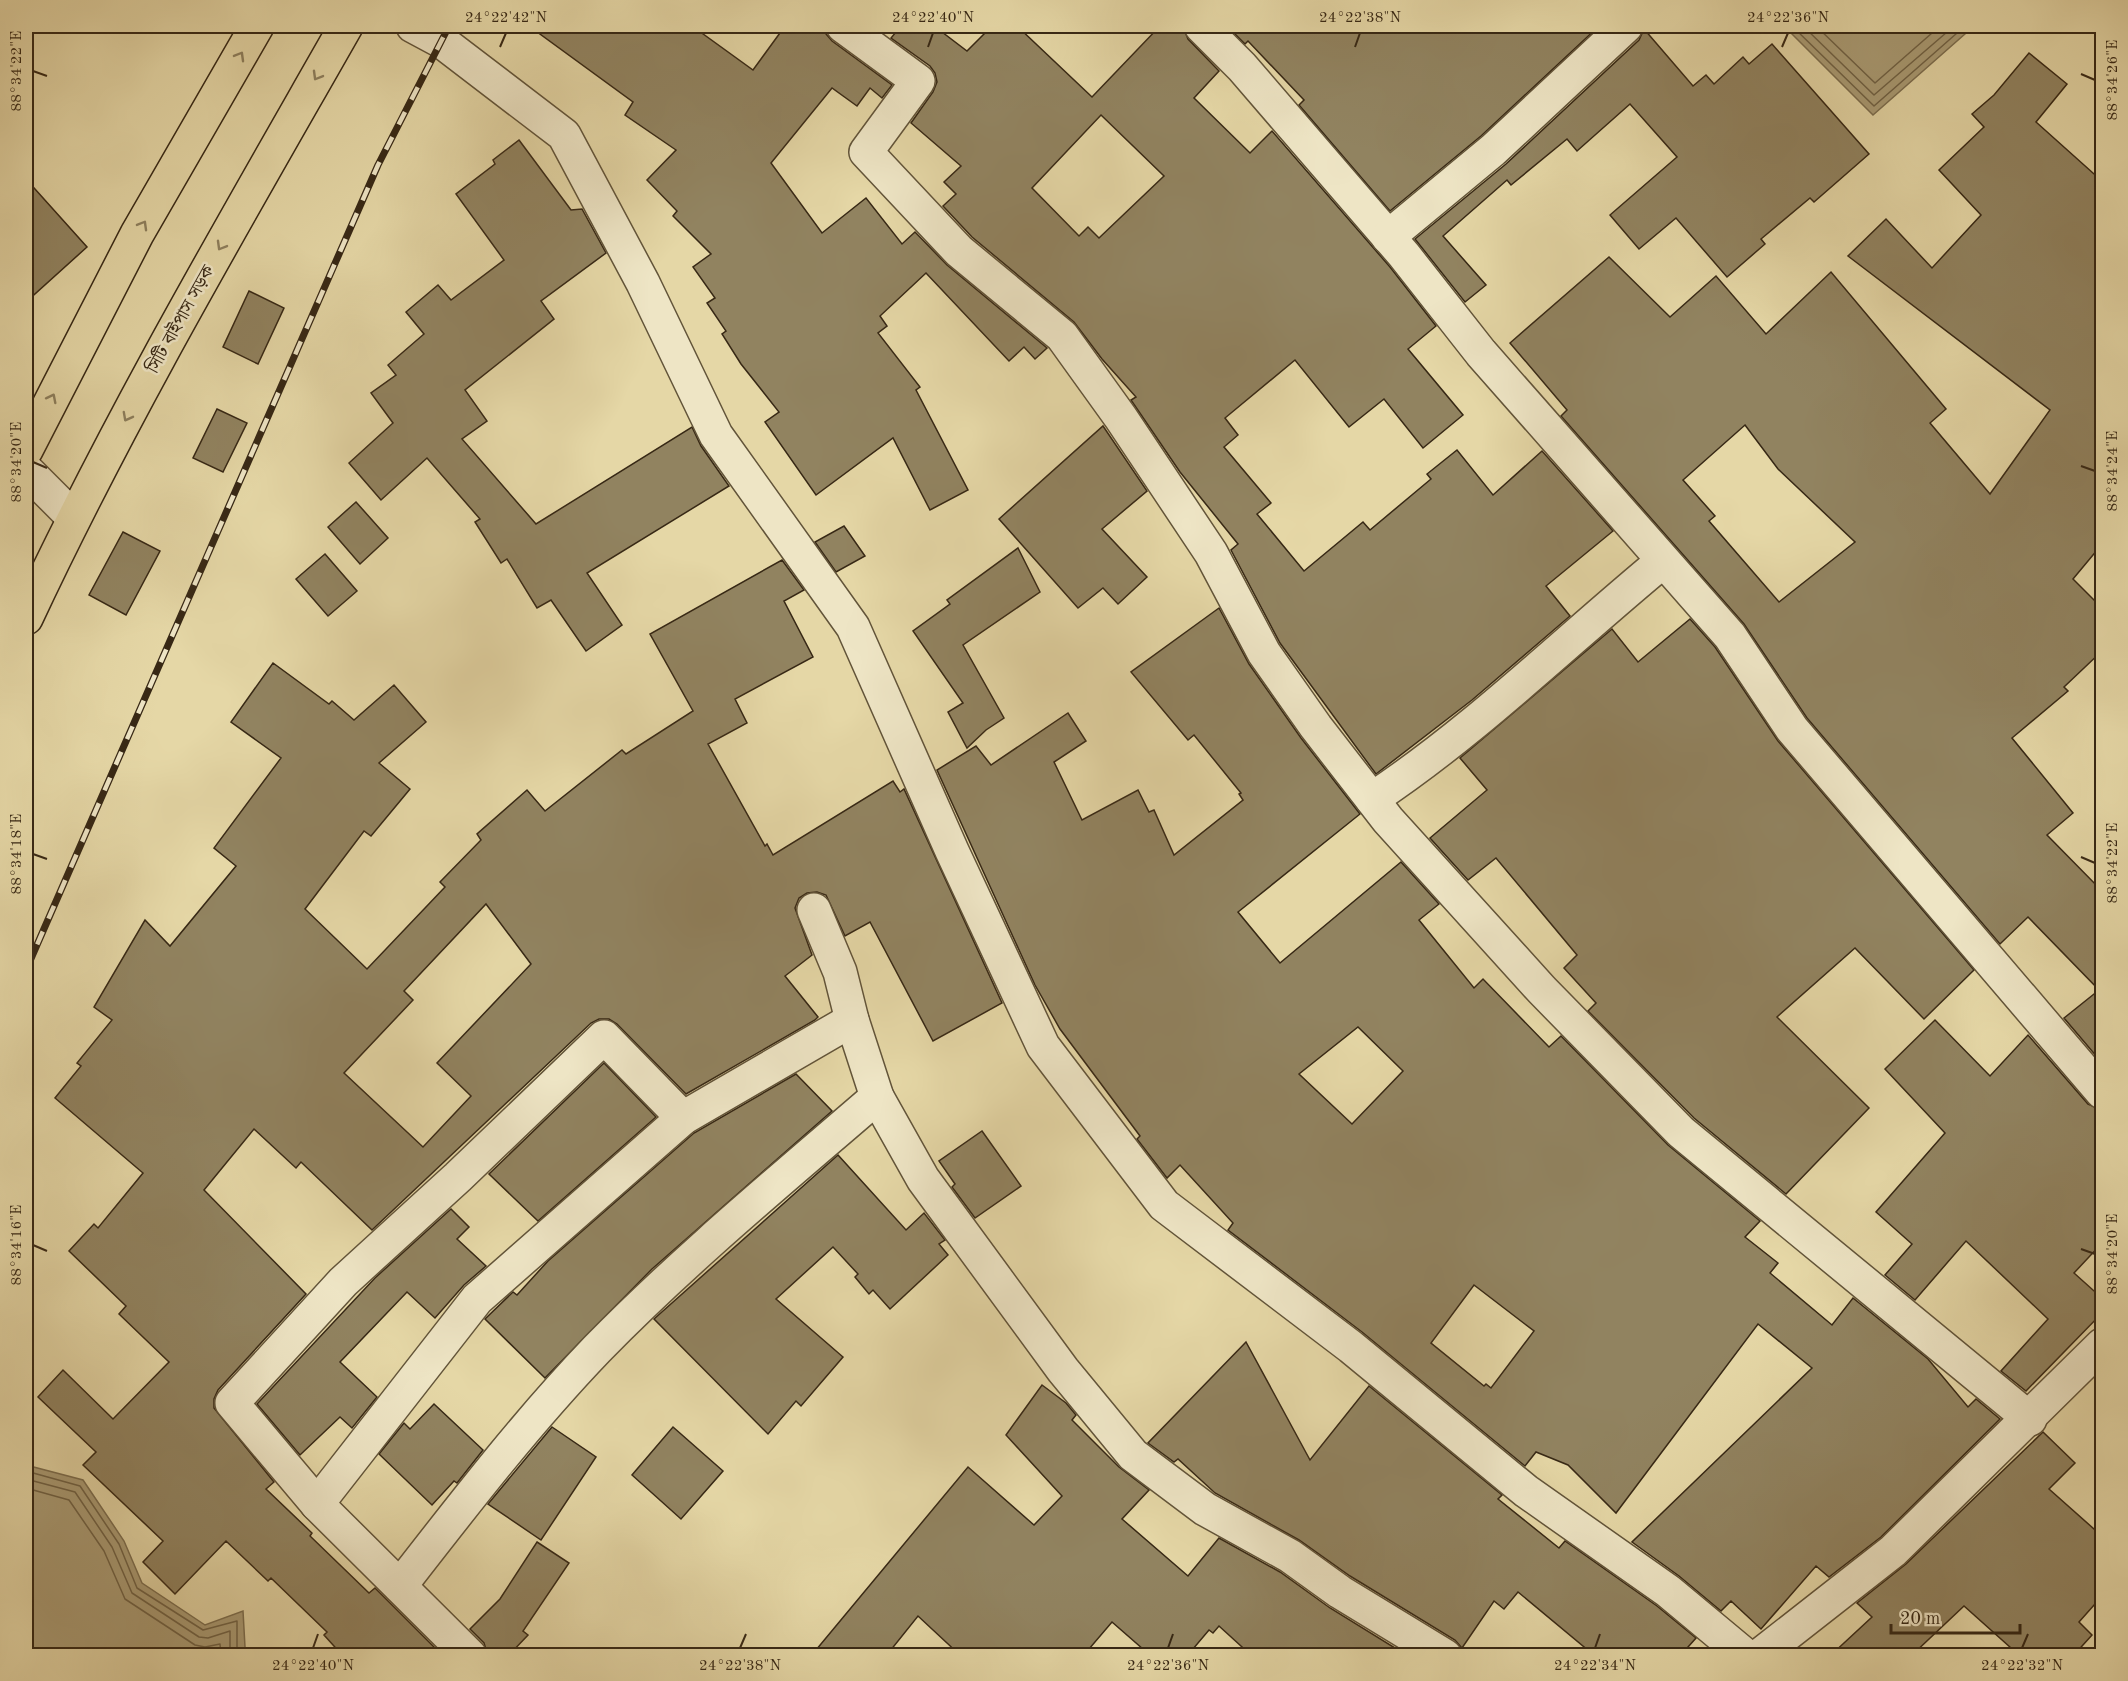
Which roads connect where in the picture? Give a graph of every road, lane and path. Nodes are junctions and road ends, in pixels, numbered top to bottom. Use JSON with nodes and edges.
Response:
{"nodes":[{"id":1,"x":257,"y":26,"type":"edge"},
{"id":2,"x":346,"y":26,"type":"edge"},
{"id":3,"x":413,"y":26,"type":"edge"},
{"id":4,"x":843,"y":26,"type":"edge"},
{"id":5,"x":1201,"y":26,"type":"edge"},
{"id":6,"x":1626,"y":26,"type":"edge"},
{"id":7,"x":1388,"y":237,"type":"junction"},
{"id":8,"x":26,"y":450,"type":"edge"},
{"id":9,"x":26,"y":470,"type":"edge"},
{"id":10,"x":73,"y":517,"type":"junction"},
{"id":11,"x":1663,"y":561,"type":"junction"},
{"id":12,"x":26,"y":618,"type":"edge"},
{"id":13,"x":1372,"y":799,"type":"junction"},
{"id":14,"x":814,"y":910,"type":"dead end"},
{"id":15,"x":852,"y":1020,"type":"junction"},
{"id":16,"x":2103,"y":1092,"type":"edge"},
{"id":17,"x":877,"y":1097,"type":"junction"},
{"id":18,"x":683,"y":1118,"type":"junction"},
{"id":19,"x":2103,"y":1345,"type":"edge"},
{"id":20,"x":2030,"y":1419,"type":"junction"},
{"id":21,"x":317,"y":1504,"type":"junction"},
{"id":22,"x":400,"y":1586,"type":"junction"},
{"id":23,"x":470,"y":1656,"type":"edge"},
{"id":24,"x":1445,"y":1656,"type":"edge"},
{"id":25,"x":1746,"y":1656,"type":"edge"},
{"id":26,"x":1759,"y":1656,"type":"edge"}],
"edges":[{"from":8,"to":1,"type":"main road","one_way":true},
{"from":2,"to":10,"type":"main road","name":"সিটি বাইপাস সড়ক","one_way":true},
{"from":3,"to":25,"type":"street"},
{"from":4,"to":13,"type":"street"},
{"from":5,"to":7,"type":"street"},
{"from":6,"to":7,"type":"street"},
{"from":7,"to":11,"type":"street"},
{"from":9,"to":10,"type":"street"},
{"from":10,"to":12,"type":"main road","name":"সিটি বাইপাস সড়ক"},
{"from":11,"to":13,"type":"street"},
{"from":11,"to":16,"type":"street"},
{"from":13,"to":20,"type":"street"},
{"from":14,"to":15,"type":"street"},
{"from":15,"to":17,"type":"street"},
{"from":15,"to":18,"type":"street"},
{"from":17,"to":22,"type":"street"},
{"from":17,"to":24,"type":"street"},
{"from":18,"to":21,"type":"street"},
{"from":18,"to":21,"type":"street"},
{"from":19,"to":20,"type":"street"},
{"from":20,"to":26,"type":"street"},
{"from":21,"to":22,"type":"street"},
{"from":22,"to":23,"type":"street"}]}
